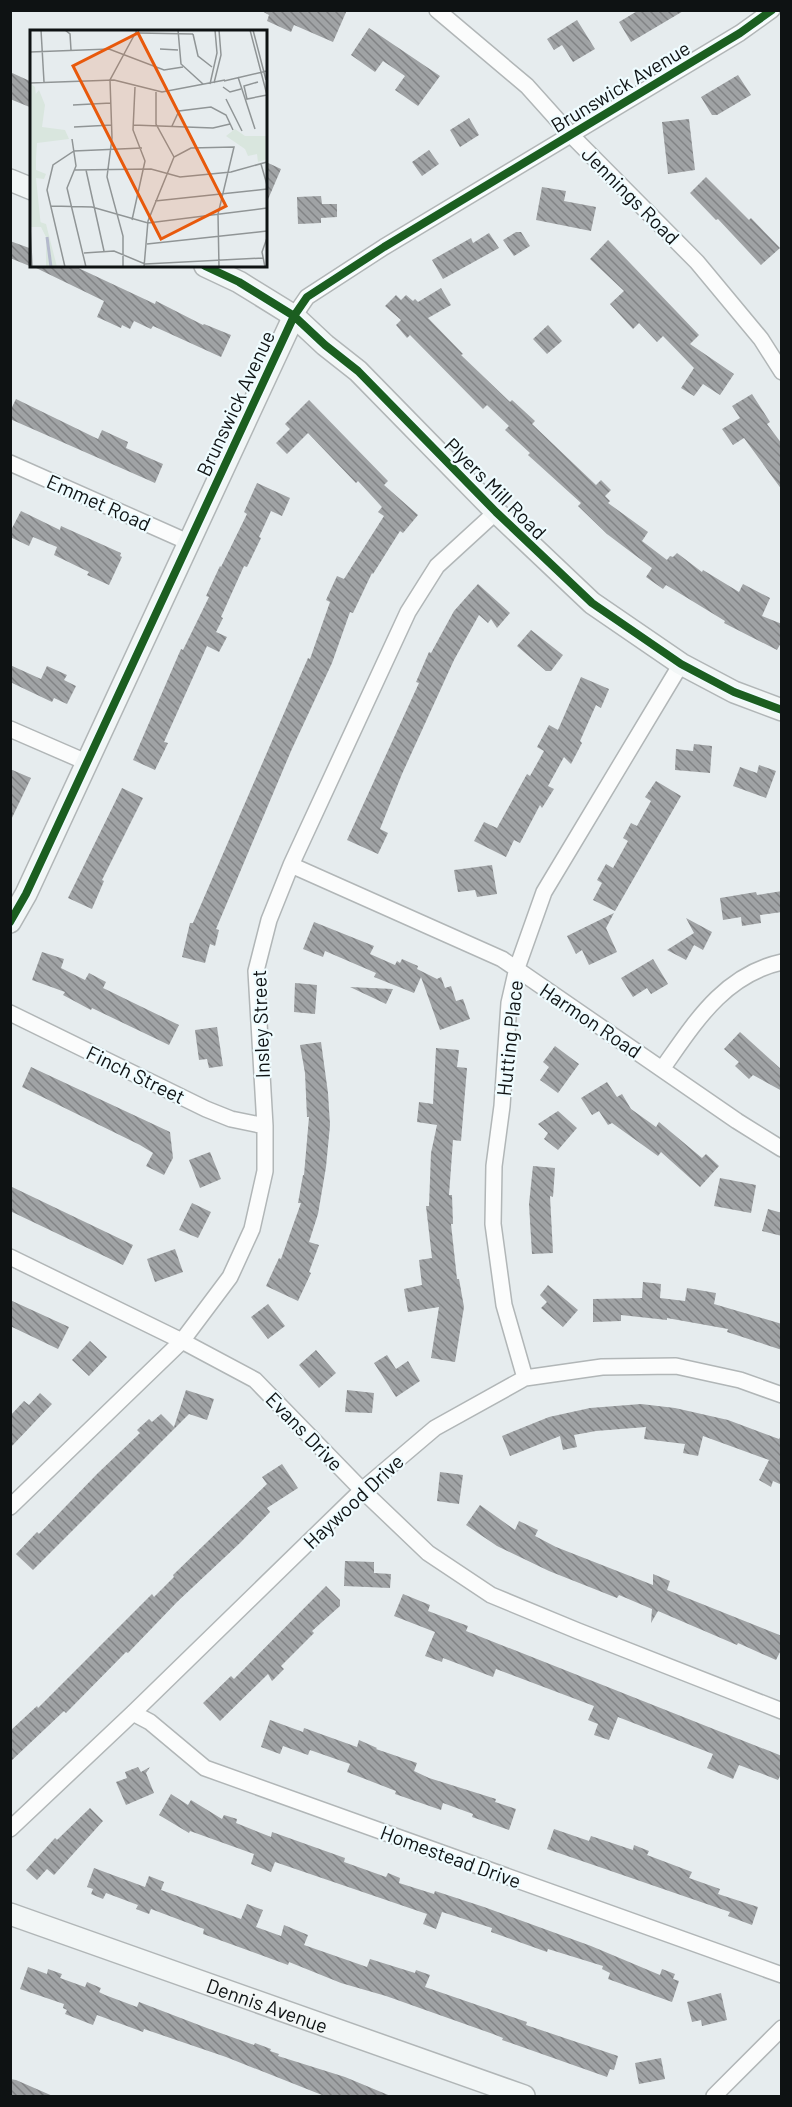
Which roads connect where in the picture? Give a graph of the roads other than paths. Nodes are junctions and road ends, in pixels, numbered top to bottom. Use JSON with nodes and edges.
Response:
{"nodes":[{"id":1,"x":436,"y":10,"type":"edge"},
{"id":2,"x":772,"y":10,"type":"edge"},
{"id":3,"x":572,"y":135,"type":"junction"},
{"id":4,"x":10,"y":180,"type":"edge"},
{"id":5,"x":30,"y":188,"type":"edge"},
{"id":6,"x":207,"y":267,"type":"edge"},
{"id":7,"x":299,"y":321,"type":"junction"},
{"id":8,"x":782,"y":372,"type":"edge"},
{"id":9,"x":10,"y":463,"type":"edge"},
{"id":10,"x":496,"y":512,"type":"junction"},
{"id":11,"x":188,"y":542,"type":"junction"},
{"id":12,"x":681,"y":664,"type":"junction"},
{"id":13,"x":782,"y":710,"type":"edge"},
{"id":14,"x":10,"y":729,"type":"edge"},
{"id":15,"x":86,"y":762,"type":"junction"},
{"id":16,"x":291,"y":865,"type":"junction"},
{"id":17,"x":10,"y":922,"type":"edge"},
{"id":18,"x":782,"y":962,"type":"edge"},
{"id":19,"x":517,"y":968,"type":"junction"},
{"id":20,"x":10,"y":1013,"type":"edge"},
{"id":21,"x":662,"y":1069,"type":"junction"},
{"id":22,"x":265,"y":1126,"type":"junction"},
{"id":23,"x":782,"y":1149,"type":"edge"},
{"id":24,"x":10,"y":1257,"type":"edge"},
{"id":25,"x":182,"y":1341,"type":"junction"},
{"id":26,"x":525,"y":1378,"type":"junction"},
{"id":27,"x":782,"y":1395,"type":"edge"},
{"id":28,"x":362,"y":1490,"type":"junction"},
{"id":29,"x":10,"y":1507,"type":"edge"},
{"id":30,"x":782,"y":1711,"type":"edge"},
{"id":31,"x":134,"y":1713,"type":"junction"},
{"id":32,"x":10,"y":1829,"type":"edge"},
{"id":33,"x":10,"y":1914,"type":"edge"},
{"id":34,"x":782,"y":1975,"type":"edge"},
{"id":35,"x":782,"y":2028,"type":"edge"},
{"id":36,"x":524,"y":2097,"type":"edge"},
{"id":37,"x":714,"y":2097,"type":"edge"}],
"edges":[{"from":1,"to":3,"type":"street","name":"Jennings Road"},
{"from":2,"to":3,"type":"street","name":"Brunswick Avenue"},
{"from":3,"to":7,"type":"street","name":"Brunswick Avenue"},
{"from":3,"to":8,"type":"street","name":"Jennings Road"},
{"from":4,"to":5,"type":"street"},
{"from":6,"to":7,"type":"street","name":"Plyers Mill Road"},
{"from":7,"to":10,"type":"street","name":"Plyers Mill Road"},
{"from":7,"to":11,"type":"street","name":"Brunswick Avenue"},
{"from":9,"to":11,"type":"street","name":"Emmet Road"},
{"from":10,"to":12,"type":"street","name":"Plyers Mill Road"},
{"from":10,"to":16,"type":"street","name":"Insley Street"},
{"from":11,"to":15,"type":"street","name":"Brunswick Avenue"},
{"from":12,"to":13,"type":"street","name":"Plyers Mill Road"},
{"from":12,"to":19,"type":"street","name":"Hutting Place"},
{"from":14,"to":15,"type":"street"},
{"from":15,"to":17,"type":"street","name":"Brunswick Avenue"},
{"from":16,"to":19,"type":"street","name":"Harmon Road"},
{"from":16,"to":22,"type":"street","name":"Insley Street"},
{"from":18,"to":21,"type":"street"},
{"from":19,"to":21,"type":"street","name":"Harmon Road"},
{"from":19,"to":26,"type":"street","name":"Hutting Place"},
{"from":20,"to":22,"type":"street","name":"Finch Street"},
{"from":21,"to":23,"type":"street","name":"Harmon Road"},
{"from":22,"to":25,"type":"street","name":"Insley Street"},
{"from":24,"to":25,"type":"street","name":"Evans Drive"},
{"from":25,"to":28,"type":"street","name":"Evans Drive"},
{"from":25,"to":29,"type":"street","name":"Insley Street"},
{"from":26,"to":27,"type":"street","name":"Haywood Drive"},
{"from":26,"to":28,"type":"street","name":"Haywood Drive"},
{"from":28,"to":30,"type":"street","name":"Evans Drive"},
{"from":28,"to":31,"type":"street","name":"Haywood Drive"},
{"from":31,"to":32,"type":"street","name":"Haywood Drive"},
{"from":31,"to":34,"type":"street","name":"Homestead Drive"},
{"from":33,"to":36,"type":"street","name":"Dennis Avenue"},
{"from":35,"to":37,"type":"street"}]}
